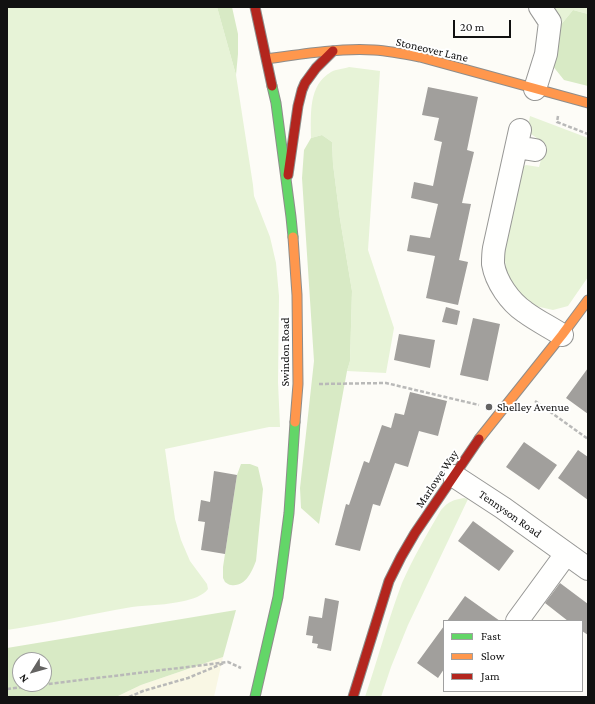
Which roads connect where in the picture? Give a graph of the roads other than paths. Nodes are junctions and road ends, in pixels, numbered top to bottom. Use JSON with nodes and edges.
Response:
{"nodes":[{"id":1,"x":255,"y":7,"type":"edge"},
{"id":2,"x":540,"y":7,"type":"edge"},
{"id":3,"x":333,"y":51,"type":"junction"},
{"id":4,"x":267,"y":59,"type":"junction"},
{"id":5,"x":535,"y":89,"type":"junction"},
{"id":6,"x":588,"y":103,"type":"edge"},
{"id":7,"x":524,"y":142,"type":"dead end"},
{"id":8,"x":287,"y":186,"type":"junction"},
{"id":9,"x":588,"y":300,"type":"edge"},
{"id":10,"x":562,"y":335,"type":"junction"},
{"id":11,"x":454,"y":476,"type":"junction"},
{"id":12,"x":566,"y":554,"type":"junction"},
{"id":13,"x":588,"y":569,"type":"edge"},
{"id":14,"x":518,"y":620,"type":"edge"},
{"id":15,"x":255,"y":697,"type":"edge"},
{"id":16,"x":352,"y":697,"type":"edge"}],
"edges":[{"from":1,"to":4,"type":"street","name":"Swindon Road"},
{"from":2,"to":5,"type":"street"},
{"from":3,"to":4,"type":"street","name":"Stoneover Lane"},
{"from":3,"to":5,"type":"street","name":"Stoneover Lane"},
{"from":3,"to":8,"type":"street"},
{"from":4,"to":8,"type":"street","name":"Swindon Road"},
{"from":5,"to":6,"type":"street","name":"Stoneover Lane"},
{"from":7,"to":10,"type":"street"},
{"from":8,"to":15,"type":"street","name":"Swindon Road"},
{"from":9,"to":10,"type":"street","name":"Marlowe Way"},
{"from":10,"to":11,"type":"street","name":"Marlowe Way"},
{"from":11,"to":12,"type":"street","name":"Tennyson Road"},
{"from":11,"to":16,"type":"street","name":"Marlowe Way"},
{"from":12,"to":13,"type":"street","name":"Tennyson Road"},
{"from":12,"to":14,"type":"street"}]}
